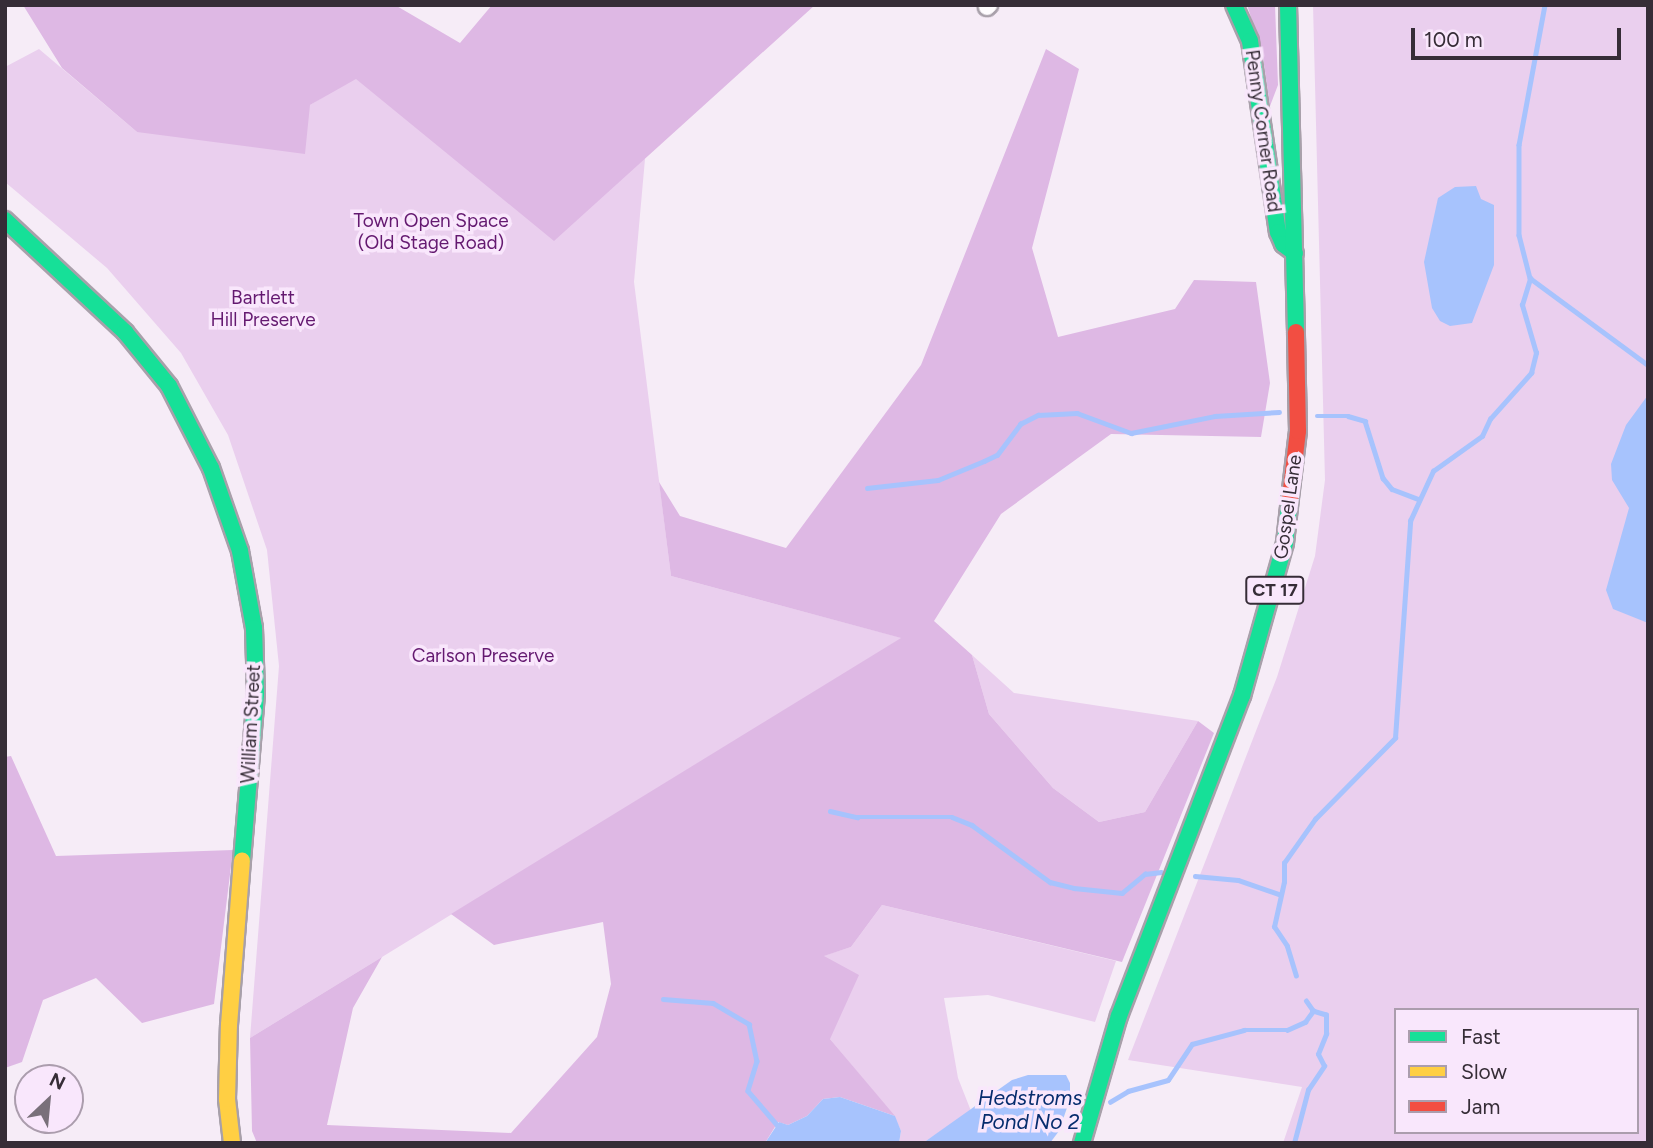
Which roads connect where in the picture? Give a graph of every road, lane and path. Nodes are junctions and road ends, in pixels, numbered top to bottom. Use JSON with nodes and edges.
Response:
{"nodes":[{"id":1,"x":1234,"y":5,"type":"edge"},
{"id":2,"x":1288,"y":5,"type":"edge"},
{"id":3,"x":5,"y":219,"type":"edge"},
{"id":4,"x":1295,"y":253,"type":"junction"},
{"id":5,"x":232,"y":1143,"type":"edge"},
{"id":6,"x":1082,"y":1143,"type":"edge"}],
"edges":[{"from":1,"to":4,"type":"street","name":"Penny Corner Road"},
{"from":2,"to":4,"type":"street","name":"Gospel Lane","number":"CT 17"},
{"from":3,"to":5,"type":"street","name":"William Street"},
{"from":4,"to":6,"type":"street","name":"Gospel Lane","number":"CT 17"}]}
